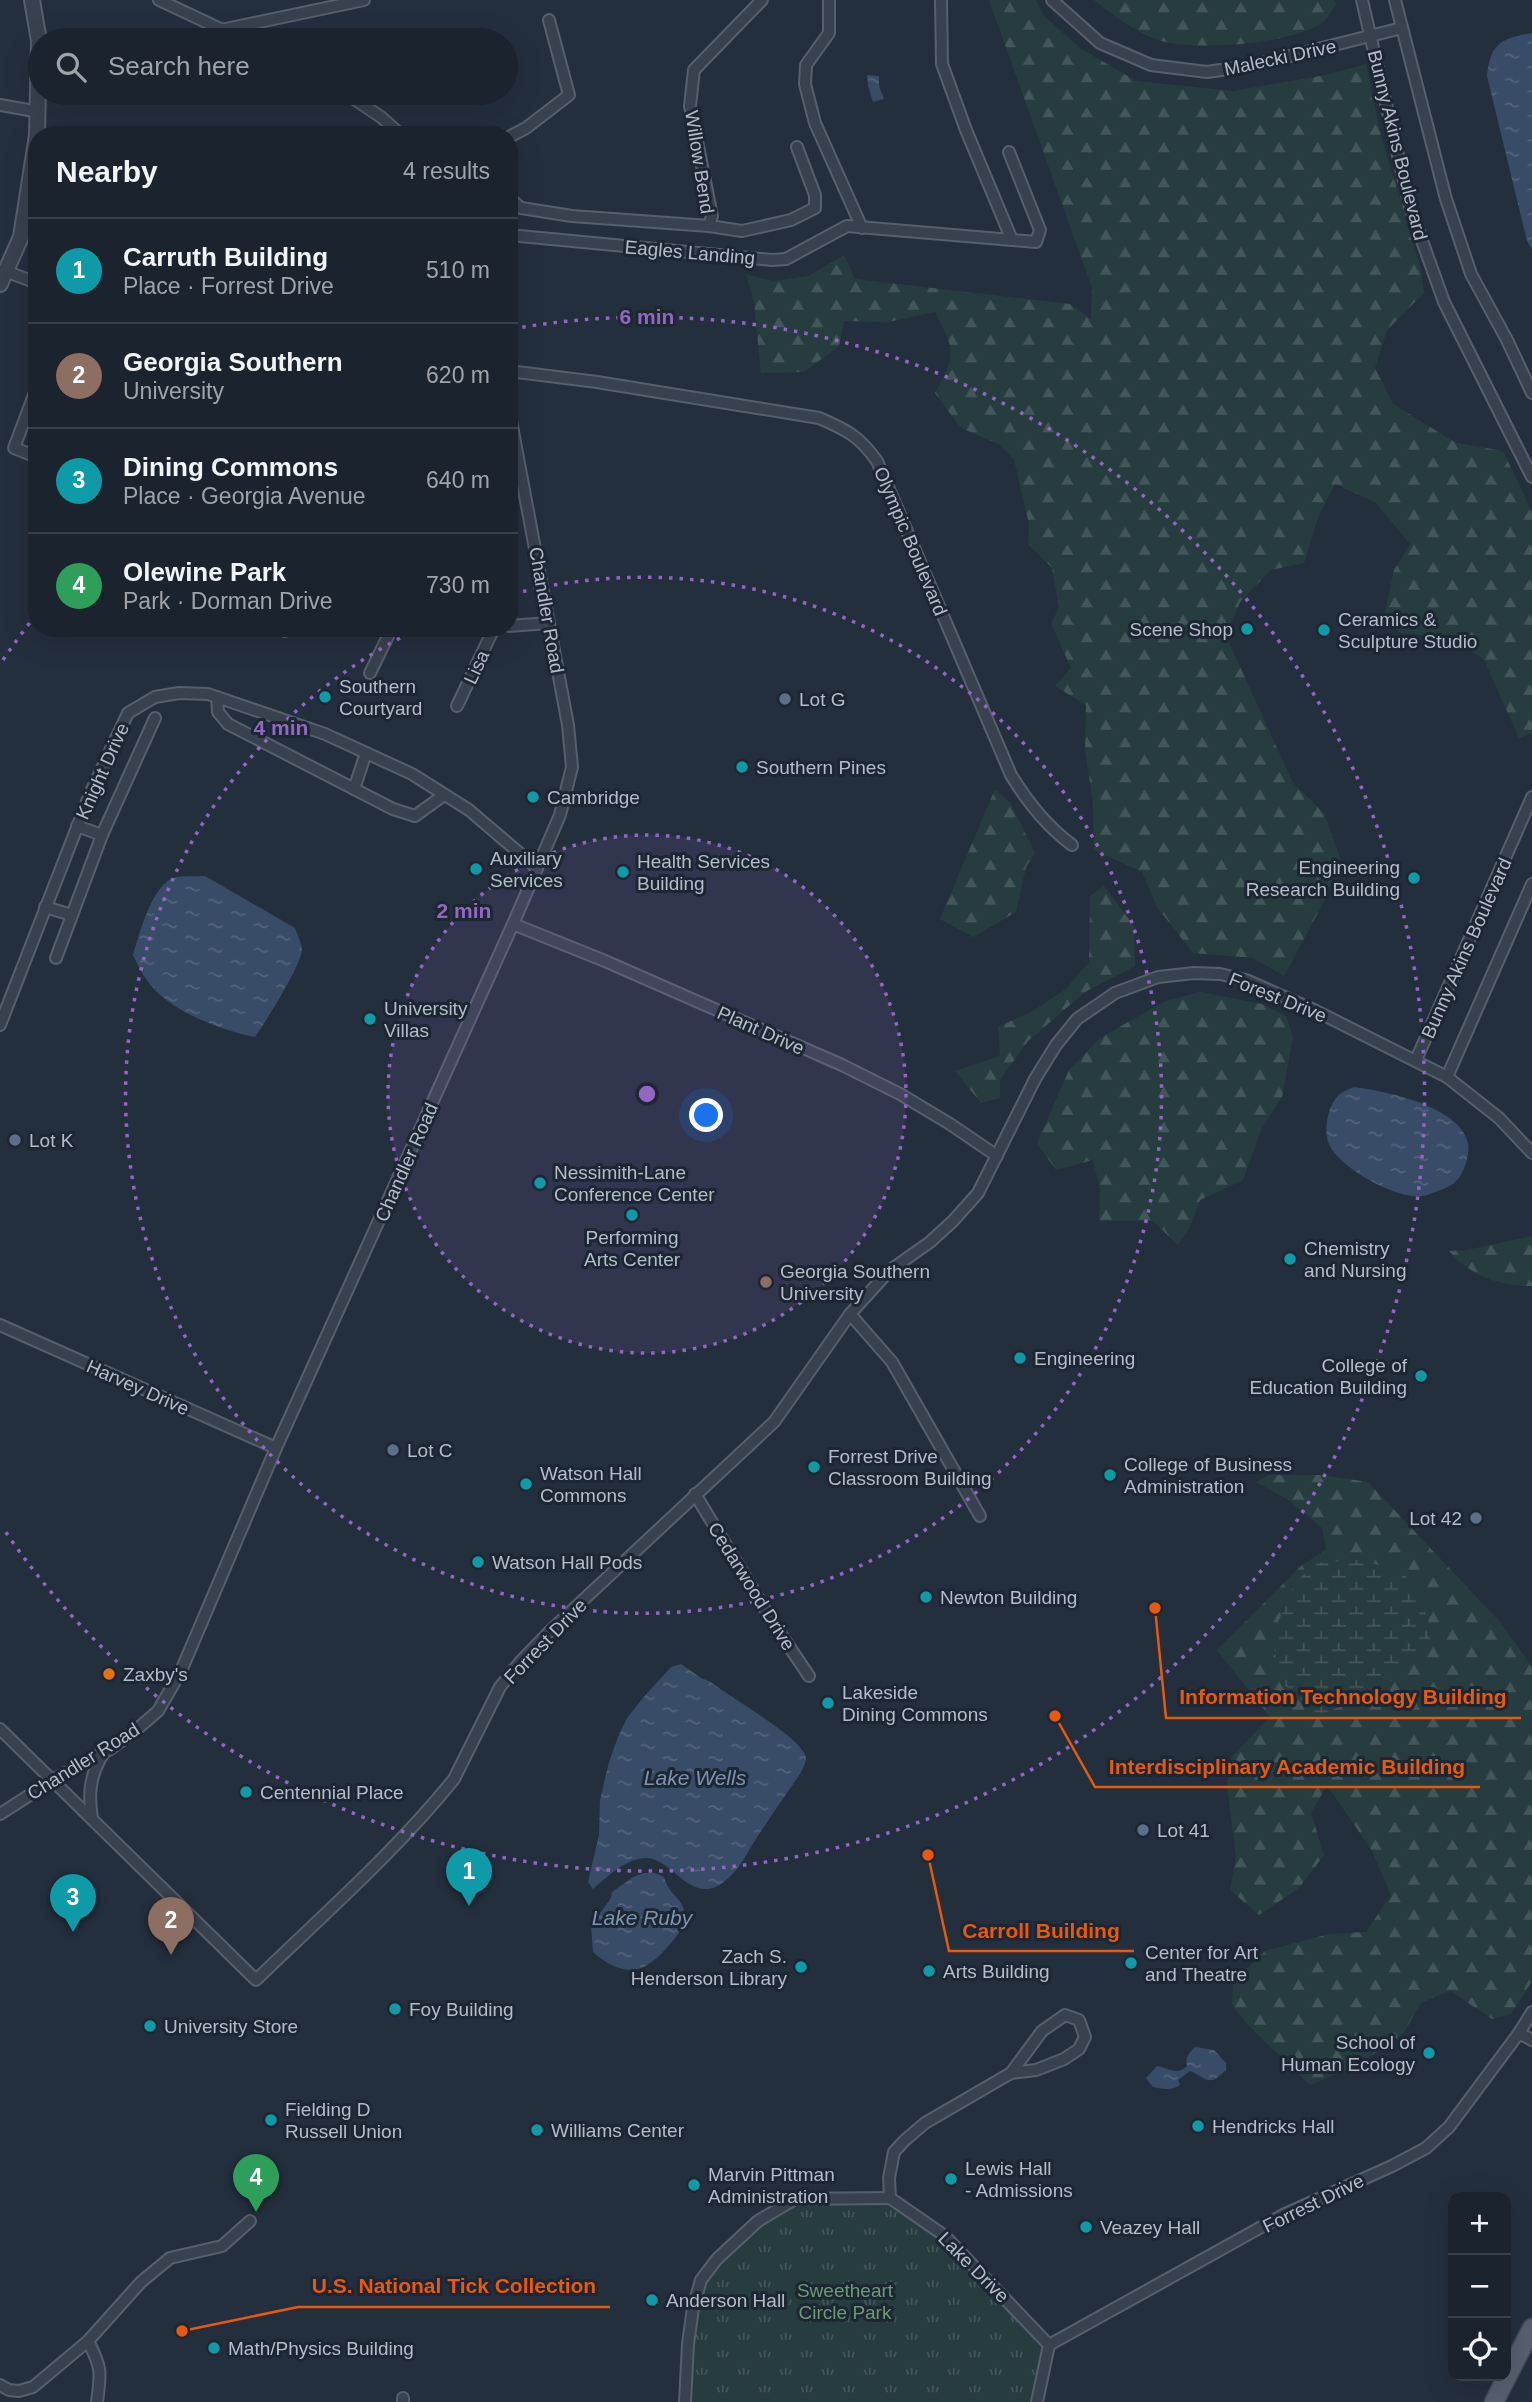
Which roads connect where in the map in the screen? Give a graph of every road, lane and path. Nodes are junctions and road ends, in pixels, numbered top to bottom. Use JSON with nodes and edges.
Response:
{"nodes":[{"id":1,"x":33,"y":0,"type":"edge"},
{"id":2,"x":159,"y":0,"type":"edge"},
{"id":3,"x":364,"y":0,"type":"edge"},
{"id":4,"x":762,"y":0,"type":"edge"},
{"id":5,"x":829,"y":0,"type":"edge"},
{"id":6,"x":941,"y":0,"type":"edge"},
{"id":7,"x":1052,"y":0,"type":"edge"},
{"id":8,"x":1362,"y":0,"type":"edge"},
{"id":9,"x":1395,"y":0,"type":"edge"},
{"id":10,"x":549,"y":20,"type":"dead end"},
{"id":11,"x":37,"y":28,"type":"edge"},
{"id":12,"x":216,"y":28,"type":"edge"},
{"id":13,"x":230,"y":28,"type":"edge"},
{"id":14,"x":1402,"y":28,"type":"junction"},
{"id":15,"x":1370,"y":36,"type":"junction"},
{"id":16,"x":0,"y":104,"type":"edge"},
{"id":17,"x":39,"y":105,"type":"edge"},
{"id":18,"x":364,"y":105,"type":"edge"},
{"id":19,"x":39,"y":112,"type":"junction"},
{"id":20,"x":38,"y":126,"type":"edge"},
{"id":21,"x":392,"y":126,"type":"edge"},
{"id":22,"x":518,"y":132,"type":"edge"},
{"id":23,"x":796,"y":147,"type":"dead end"},
{"id":24,"x":1009,"y":152,"type":"dead end"},
{"id":25,"x":28,"y":192,"type":"edge"},
{"id":26,"x":518,"y":206,"type":"edge"},
{"id":27,"x":709,"y":226,"type":"junction"},
{"id":28,"x":862,"y":228,"type":"junction"},
{"id":29,"x":518,"y":236,"type":"edge"},
{"id":30,"x":1012,"y":240,"type":"junction"},
{"id":31,"x":2,"y":278,"type":"edge"},
{"id":32,"x":28,"y":282,"type":"edge"},
{"id":33,"x":518,"y":372,"type":"edge"},
{"id":34,"x":1532,"y":393,"type":"edge"},
{"id":35,"x":28,"y":410,"type":"edge"},
{"id":36,"x":28,"y":454,"type":"edge"},
{"id":37,"x":518,"y":458,"type":"edge"},
{"id":38,"x":1532,"y":477,"type":"edge"},
{"id":39,"x":549,"y":623,"type":"junction"},
{"id":40,"x":518,"y":625,"type":"edge"},
{"id":41,"x":388,"y":637,"type":"edge"},
{"id":42,"x":490,"y":637,"type":"edge"},
{"id":43,"x":370,"y":673,"type":"dead end"},
{"id":44,"x":217,"y":697,"type":"junction"},
{"id":45,"x":457,"y":706,"type":"dead end"},
{"id":46,"x":155,"y":718,"type":"dead end"},
{"id":47,"x":366,"y":753,"type":"junction"},
{"id":48,"x":354,"y":789,"type":"junction"},
{"id":49,"x":444,"y":795,"type":"junction"},
{"id":50,"x":1532,"y":797,"type":"edge"},
{"id":51,"x":77,"y":826,"type":"junction"},
{"id":52,"x":102,"y":835,"type":"junction"},
{"id":53,"x":1072,"y":845,"type":"dead end"},
{"id":54,"x":537,"y":868,"type":"junction"},
{"id":55,"x":1532,"y":884,"type":"edge"},
{"id":56,"x":45,"y":907,"type":"junction"},
{"id":57,"x":72,"y":915,"type":"junction"},
{"id":58,"x":513,"y":925,"type":"junction"},
{"id":59,"x":56,"y":958,"type":"dead end"},
{"id":60,"x":0,"y":1025,"type":"edge"},
{"id":61,"x":1416,"y":1060,"type":"junction"},
{"id":62,"x":1447,"y":1077,"type":"junction"},
{"id":63,"x":1532,"y":1153,"type":"edge"},
{"id":64,"x":997,"y":1156,"type":"junction"},
{"id":65,"x":850,"y":1314,"type":"junction"},
{"id":66,"x":0,"y":1325,"type":"edge"},
{"id":67,"x":276,"y":1448,"type":"junction"},
{"id":68,"x":695,"y":1494,"type":"junction"},
{"id":69,"x":980,"y":1516,"type":"dead end"},
{"id":70,"x":809,"y":1676,"type":"dead end"},
{"id":71,"x":0,"y":1729,"type":"edge"},
{"id":72,"x":104,"y":1752,"type":"junction"},
{"id":73,"x":53,"y":1780,"type":"junction"},
{"id":74,"x":0,"y":1814,"type":"edge"},
{"id":75,"x":92,"y":1818,"type":"junction"},
{"id":76,"x":1532,"y":2012,"type":"edge"},
{"id":77,"x":1519,"y":2033,"type":"junction"},
{"id":78,"x":1532,"y":2040,"type":"edge"},
{"id":79,"x":1011,"y":2073,"type":"junction"},
{"id":80,"x":890,"y":2198,"type":"junction"},
{"id":81,"x":250,"y":2221,"type":"dead end"},
{"id":82,"x":1532,"y":2328,"type":"edge"},
{"id":83,"x":88,"y":2341,"type":"junction"},
{"id":84,"x":1049,"y":2345,"type":"junction"},
{"id":85,"x":0,"y":2385,"type":"edge"},
{"id":86,"x":97,"y":2402,"type":"edge"},
{"id":87,"x":685,"y":2402,"type":"edge"},
{"id":88,"x":1037,"y":2402,"type":"edge"},
{"id":89,"x":1494,"y":2402,"type":"edge"}],
"edges":[{"from":1,"to":11,"type":"street"},
{"from":2,"to":12,"type":"street"},
{"from":3,"to":13,"type":"street"},
{"from":4,"to":27,"type":"street","name":"Willow Bend"},
{"from":5,"to":28,"type":"street"},
{"from":6,"to":30,"type":"street"},
{"from":7,"to":15,"type":"street","name":"Malecki Drive"},
{"from":8,"to":15,"type":"street","name":"Bunny Akins Boulevard"},
{"from":9,"to":14,"type":"street","name":"Bunny Akins Boulevard"},
{"from":10,"to":22,"type":"street"},
{"from":14,"to":15,"type":"street","name":"Malecki Drive"},
{"from":14,"to":34,"type":"street","name":"Bunny Akins Boulevard"},
{"from":15,"to":38,"type":"street","name":"Bunny Akins Boulevard"},
{"from":16,"to":19,"type":"street"},
{"from":17,"to":19,"type":"street"},
{"from":18,"to":21,"type":"street"},
{"from":19,"to":20,"type":"street"},
{"from":23,"to":27,"type":"street","name":"Willow Bend"},
{"from":24,"to":30,"type":"street","name":"Eagles Landing"},
{"from":25,"to":31,"type":"street"},
{"from":26,"to":27,"type":"street","name":"Willow Bend"},
{"from":28,"to":29,"type":"street","name":"Eagles Landing"},
{"from":28,"to":30,"type":"street","name":"Eagles Landing"},
{"from":31,"to":32,"type":"street"},
{"from":33,"to":53,"type":"street","name":"Olympic Boulevard"},
{"from":35,"to":36,"type":"street"},
{"from":37,"to":39,"type":"street","name":"Chandler Road"},
{"from":39,"to":40,"type":"street"},
{"from":39,"to":54,"type":"street","name":"Chandler Road"},
{"from":41,"to":43,"type":"street"},
{"from":42,"to":45,"type":"street","name":"Lisa"},
{"from":44,"to":47,"type":"street","name":"Knight Drive"},
{"from":44,"to":48,"type":"street"},
{"from":44,"to":51,"type":"street","name":"Knight Drive"},
{"from":46,"to":52,"type":"street"},
{"from":47,"to":48,"type":"street"},
{"from":47,"to":49,"type":"street","name":"Knight Drive"},
{"from":48,"to":49,"type":"street"},
{"from":49,"to":54,"type":"street","name":"Knight Drive"},
{"from":50,"to":61,"type":"street","name":"Bunny Akins Boulevard"},
{"from":51,"to":52,"type":"street"},
{"from":51,"to":56,"type":"street","name":"Knight Drive"},
{"from":52,"to":57,"type":"street"},
{"from":54,"to":58,"type":"street","name":"Chandler Road"},
{"from":55,"to":62,"type":"street","name":"Bunny Akins Boulevard"},
{"from":56,"to":57,"type":"street"},
{"from":56,"to":60,"type":"street","name":"Knight Drive"},
{"from":57,"to":59,"type":"street"},
{"from":58,"to":64,"type":"street","name":"Plant Drive"},
{"from":58,"to":67,"type":"street","name":"Chandler Road"},
{"from":61,"to":62,"type":"street","name":"Forest Drive"},
{"from":61,"to":64,"type":"street","name":"Forest Drive"},
{"from":62,"to":63,"type":"street","name":"Forest Drive"},
{"from":64,"to":65,"type":"street","name":"Forest Drive"},
{"from":65,"to":68,"type":"street","name":"Forrest Drive"},
{"from":65,"to":69,"type":"street"},
{"from":66,"to":67,"type":"street","name":"Harvey Drive"},
{"from":67,"to":72,"type":"street","name":"Chandler Road"},
{"from":68,"to":70,"type":"street","name":"Cedarwood Drive"},
{"from":68,"to":75,"type":"street","name":"Forrest Drive"},
{"from":71,"to":73,"type":"street"},
{"from":72,"to":73,"type":"street","name":"Chandler Road"},
{"from":72,"to":75,"type":"street"},
{"from":73,"to":74,"type":"street","name":"Chandler Road"},
{"from":73,"to":75,"type":"street"},
{"from":76,"to":77,"type":"street","name":"Forrest Drive"},
{"from":77,"to":78,"type":"street"},
{"from":77,"to":84,"type":"street","name":"Forrest Drive"},
{"from":79,"to":79,"type":"street"},
{"from":79,"to":80,"type":"street"},
{"from":80,"to":84,"type":"street","name":"Lake Drive"},
{"from":80,"to":87,"type":"street"},
{"from":81,"to":83,"type":"street"},
{"from":82,"to":89,"type":"main road"},
{"from":83,"to":85,"type":"street"},
{"from":83,"to":86,"type":"street"},
{"from":84,"to":88,"type":"street"}]}
